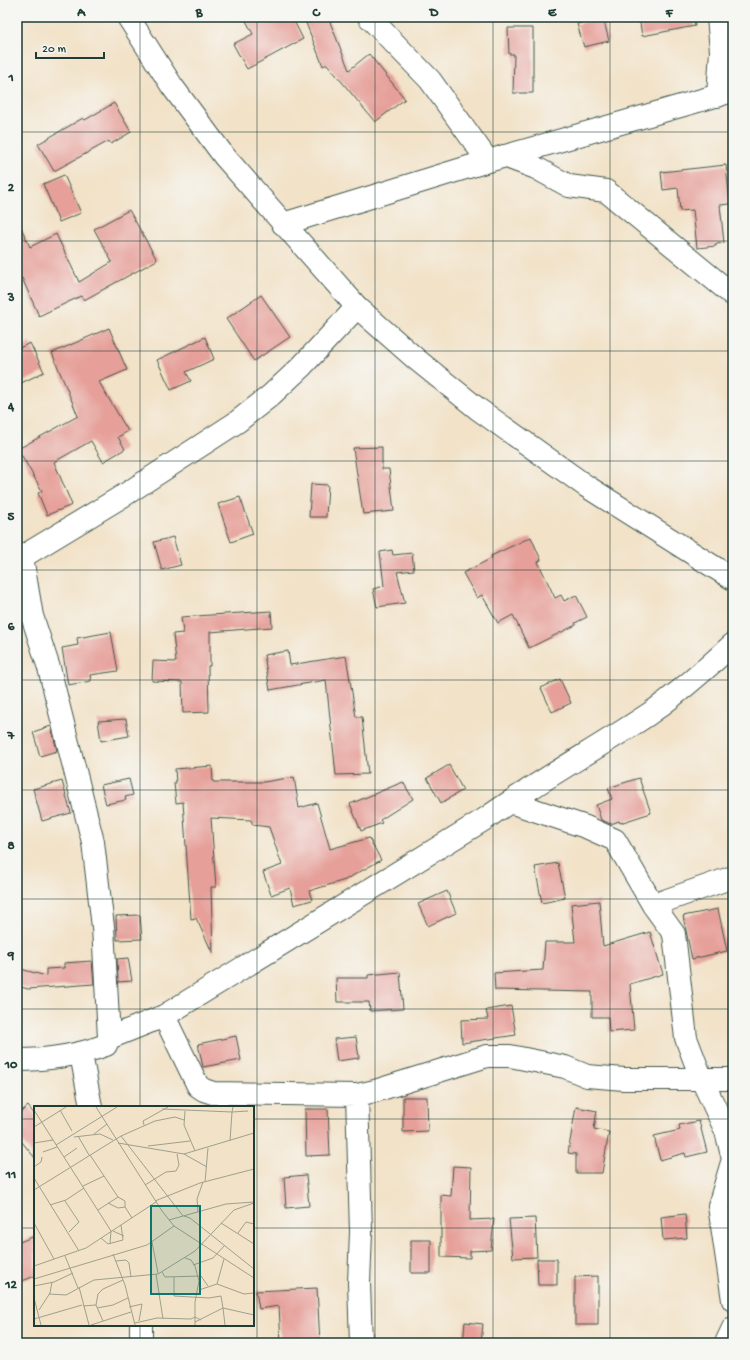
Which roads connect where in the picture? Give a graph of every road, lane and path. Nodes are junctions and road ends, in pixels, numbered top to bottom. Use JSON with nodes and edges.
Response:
{"nodes":[{"id":1,"x":128,"y":17,"type":"edge"},
{"id":2,"x":369,"y":17,"type":"edge"},
{"id":3,"x":718,"y":17,"type":"edge"},
{"id":4,"x":726,"y":94,"type":"edge"},
{"id":5,"x":496,"y":159,"type":"junction"},
{"id":6,"x":282,"y":224,"type":"junction"},
{"id":7,"x":733,"y":295,"type":"edge"},
{"id":8,"x":357,"y":307,"type":"junction"},
{"id":9,"x":19,"y":558,"type":"edge"},
{"id":10,"x":733,"y":579,"type":"edge"},
{"id":11,"x":733,"y":644,"type":"edge"},
{"id":12,"x":510,"y":802,"type":"junction"},
{"id":13,"x":733,"y":876,"type":"edge"},
{"id":14,"x":653,"y":905,"type":"junction"},
{"id":15,"x":164,"y":1016,"type":"junction"},
{"id":16,"x":109,"y":1038,"type":"junction"},
{"id":17,"x":81,"y":1054,"type":"junction"},
{"id":18,"x":17,"y":1060,"type":"edge"},
{"id":19,"x":733,"y":1079,"type":"edge"},
{"id":20,"x":702,"y":1080,"type":"junction"},
{"id":21,"x":356,"y":1095,"type":"junction"},
{"id":22,"x":91,"y":1106,"type":"edge"},
{"id":23,"x":733,"y":1296,"type":"edge"},
{"id":24,"x":141,"y":1326,"type":"edge"},
{"id":25,"x":733,"y":1328,"type":"edge"},
{"id":26,"x":141,"y":1343,"type":"edge"},
{"id":27,"x":361,"y":1343,"type":"edge"},
{"id":28,"x":726,"y":1343,"type":"edge"}],
"edges":[{"from":1,"to":6,"type":"street"},
{"from":2,"to":5,"type":"street"},
{"from":3,"to":4,"type":"street"},
{"from":4,"to":5,"type":"street"},
{"from":5,"to":6,"type":"street"},
{"from":5,"to":7,"type":"street"},
{"from":6,"to":8,"type":"street"},
{"from":8,"to":9,"type":"street"},
{"from":8,"to":10,"type":"street"},
{"from":9,"to":16,"type":"street"},
{"from":11,"to":12,"type":"street"},
{"from":12,"to":14,"type":"street"},
{"from":12,"to":15,"type":"street"},
{"from":13,"to":14,"type":"street"},
{"from":14,"to":20,"type":"street"},
{"from":15,"to":16,"type":"street"},
{"from":15,"to":21,"type":"street"},
{"from":16,"to":17,"type":"street"},
{"from":17,"to":18,"type":"street"},
{"from":17,"to":22,"type":"street"},
{"from":19,"to":20,"type":"street"},
{"from":20,"to":21,"type":"street"},
{"from":20,"to":23,"type":"street"},
{"from":21,"to":27,"type":"street"},
{"from":24,"to":26,"type":"street"},
{"from":25,"to":28,"type":"street"}]}
